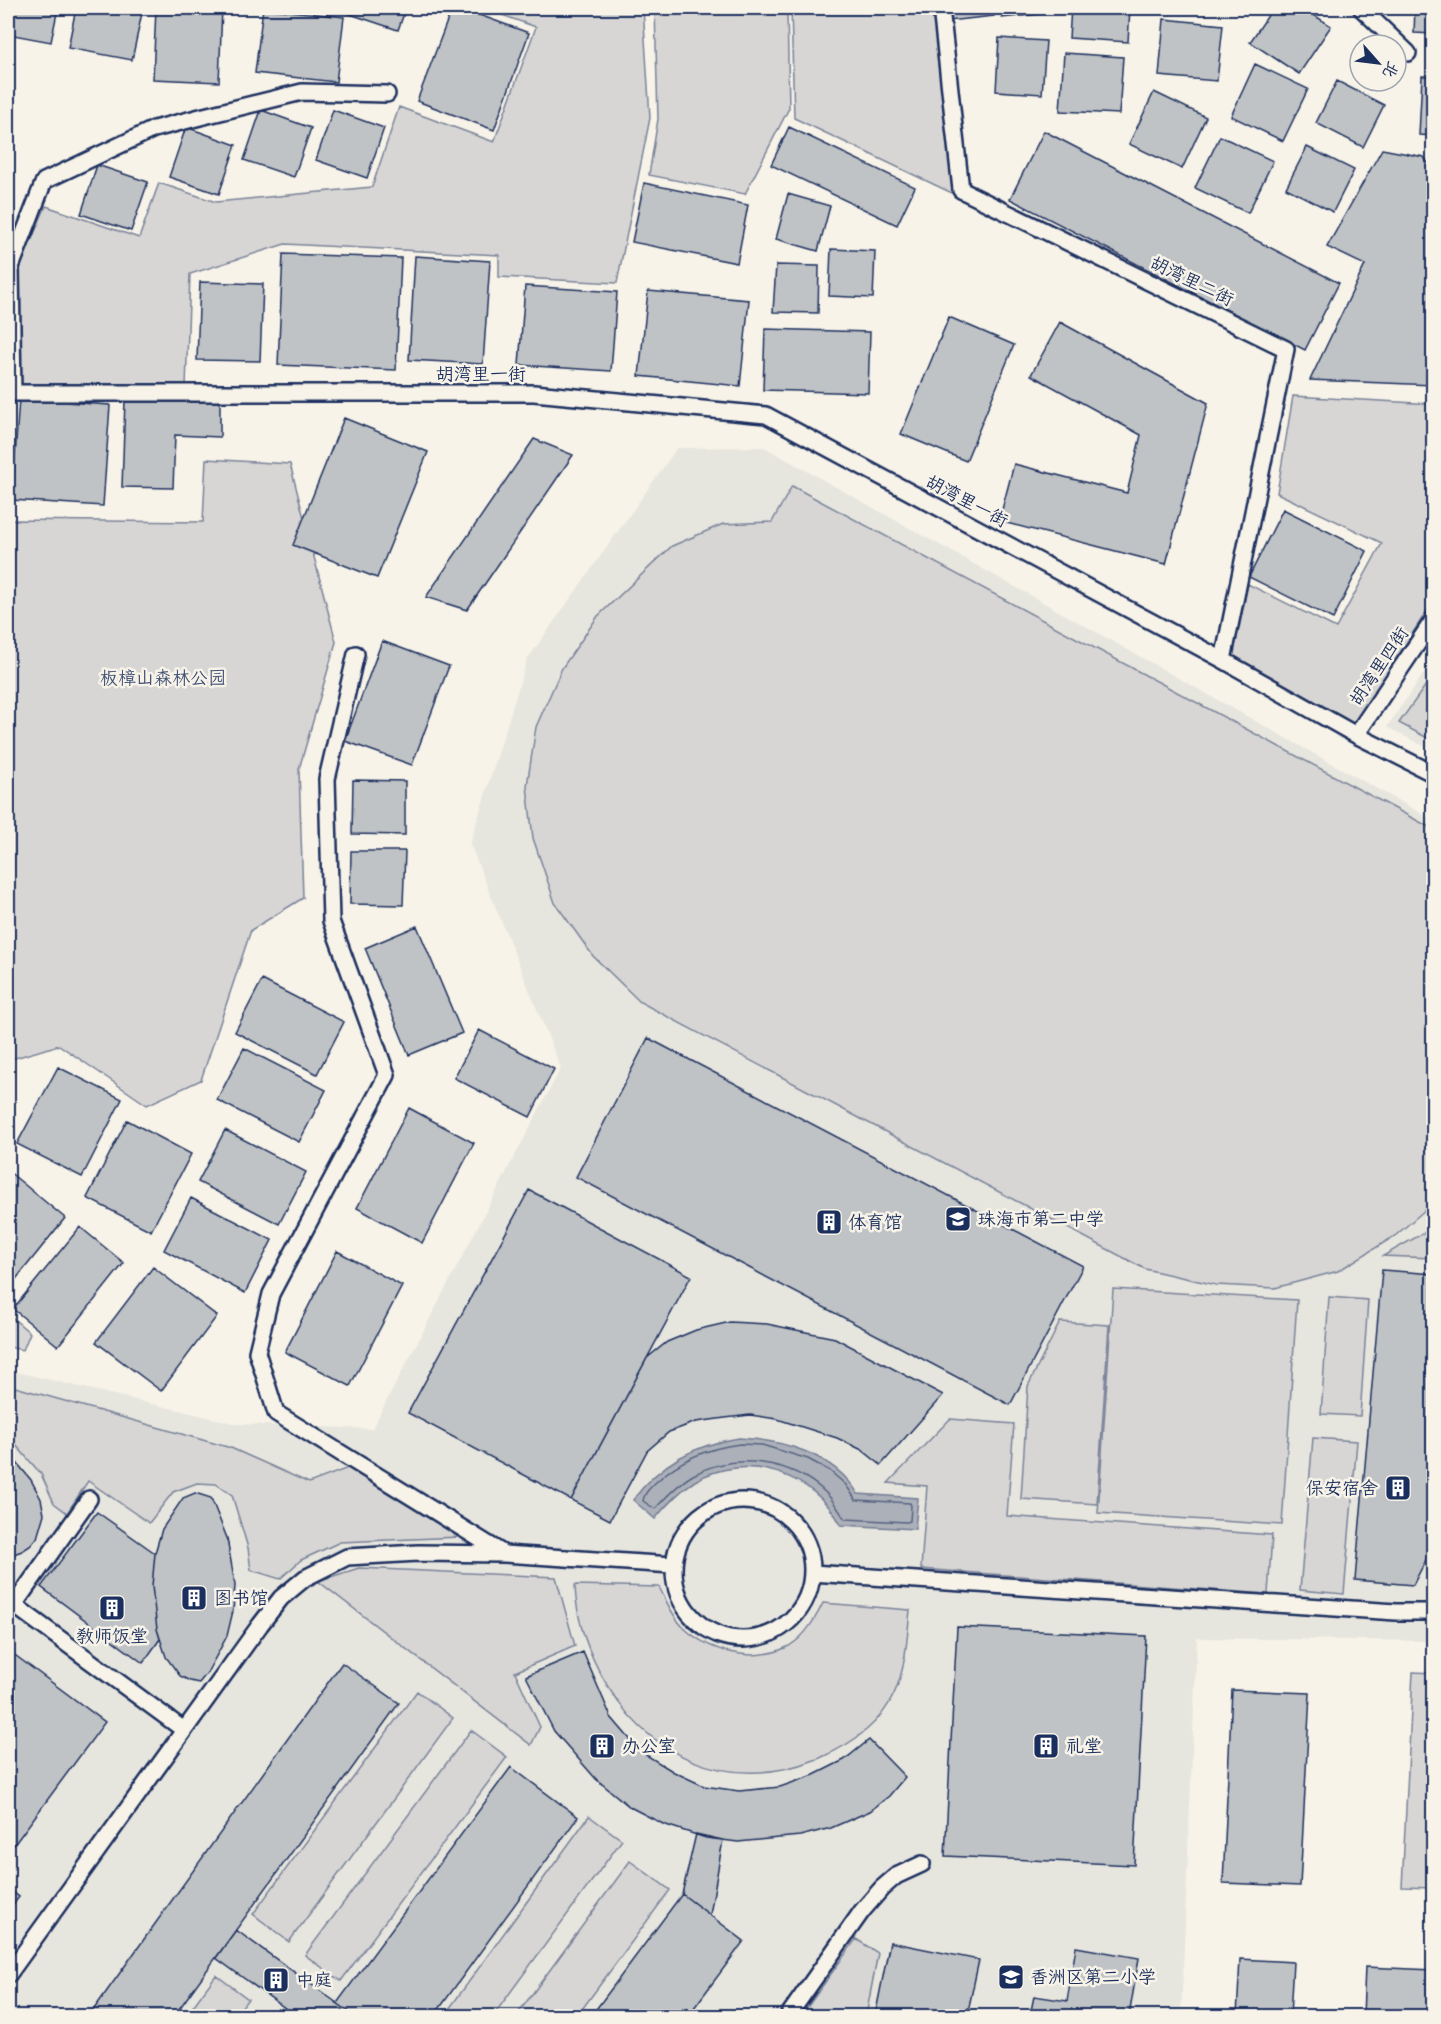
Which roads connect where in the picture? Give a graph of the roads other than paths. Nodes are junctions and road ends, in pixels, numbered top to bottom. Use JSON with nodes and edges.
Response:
{"nodes":[{"id":1,"x":941,"y":8,"type":"edge"},
{"id":2,"x":1361,"y":8,"type":"edge"},
{"id":3,"x":1387,"y":33,"type":"edge"},
{"id":4,"x":387,"y":94,"type":"dead end"},
{"id":5,"x":1434,"y":619,"type":"edge"},
{"id":6,"x":356,"y":654,"type":"dead end"},
{"id":7,"x":1223,"y":660,"type":"junction"},
{"id":8,"x":1356,"y":735,"type":"junction"},
{"id":9,"x":1434,"y":774,"type":"edge"},
{"id":10,"x":89,"y":1499,"type":"dead end"},
{"id":11,"x":504,"y":1554,"type":"junction"},
{"id":12,"x":673,"y":1565,"type":"junction"},
{"id":13,"x":813,"y":1573,"type":"junction"},
{"id":14,"x":11,"y":1603,"type":"edge"},
{"id":15,"x":1434,"y":1612,"type":"edge"},
{"id":16,"x":184,"y":1730,"type":"junction"},
{"id":17,"x":921,"y":1864,"type":"dead end"},
{"id":18,"x":8,"y":1975,"type":"edge"},
{"id":19,"x":788,"y":2016,"type":"edge"}],
"edges":[{"from":1,"to":7,"type":"lane","name":"胡湾里二街"},
{"from":2,"to":3,"type":"lane"},
{"from":4,"to":7,"type":"lane","name":"胡湾里一街"},
{"from":5,"to":8,"type":"lane","name":"胡湾里四街"},
{"from":6,"to":11,"type":"lane"},
{"from":7,"to":8,"type":"lane","name":"胡湾里一街"},
{"from":8,"to":9,"type":"lane","name":"胡湾里一街"},
{"from":10,"to":14,"type":"lane"},
{"from":11,"to":12,"type":"lane"},
{"from":11,"to":16,"type":"lane"},
{"from":12,"to":13,"type":"lane"},
{"from":12,"to":13,"type":"lane"},
{"from":13,"to":15,"type":"lane"},
{"from":14,"to":16,"type":"lane"},
{"from":16,"to":18,"type":"lane"},
{"from":17,"to":19,"type":"lane"}]}
